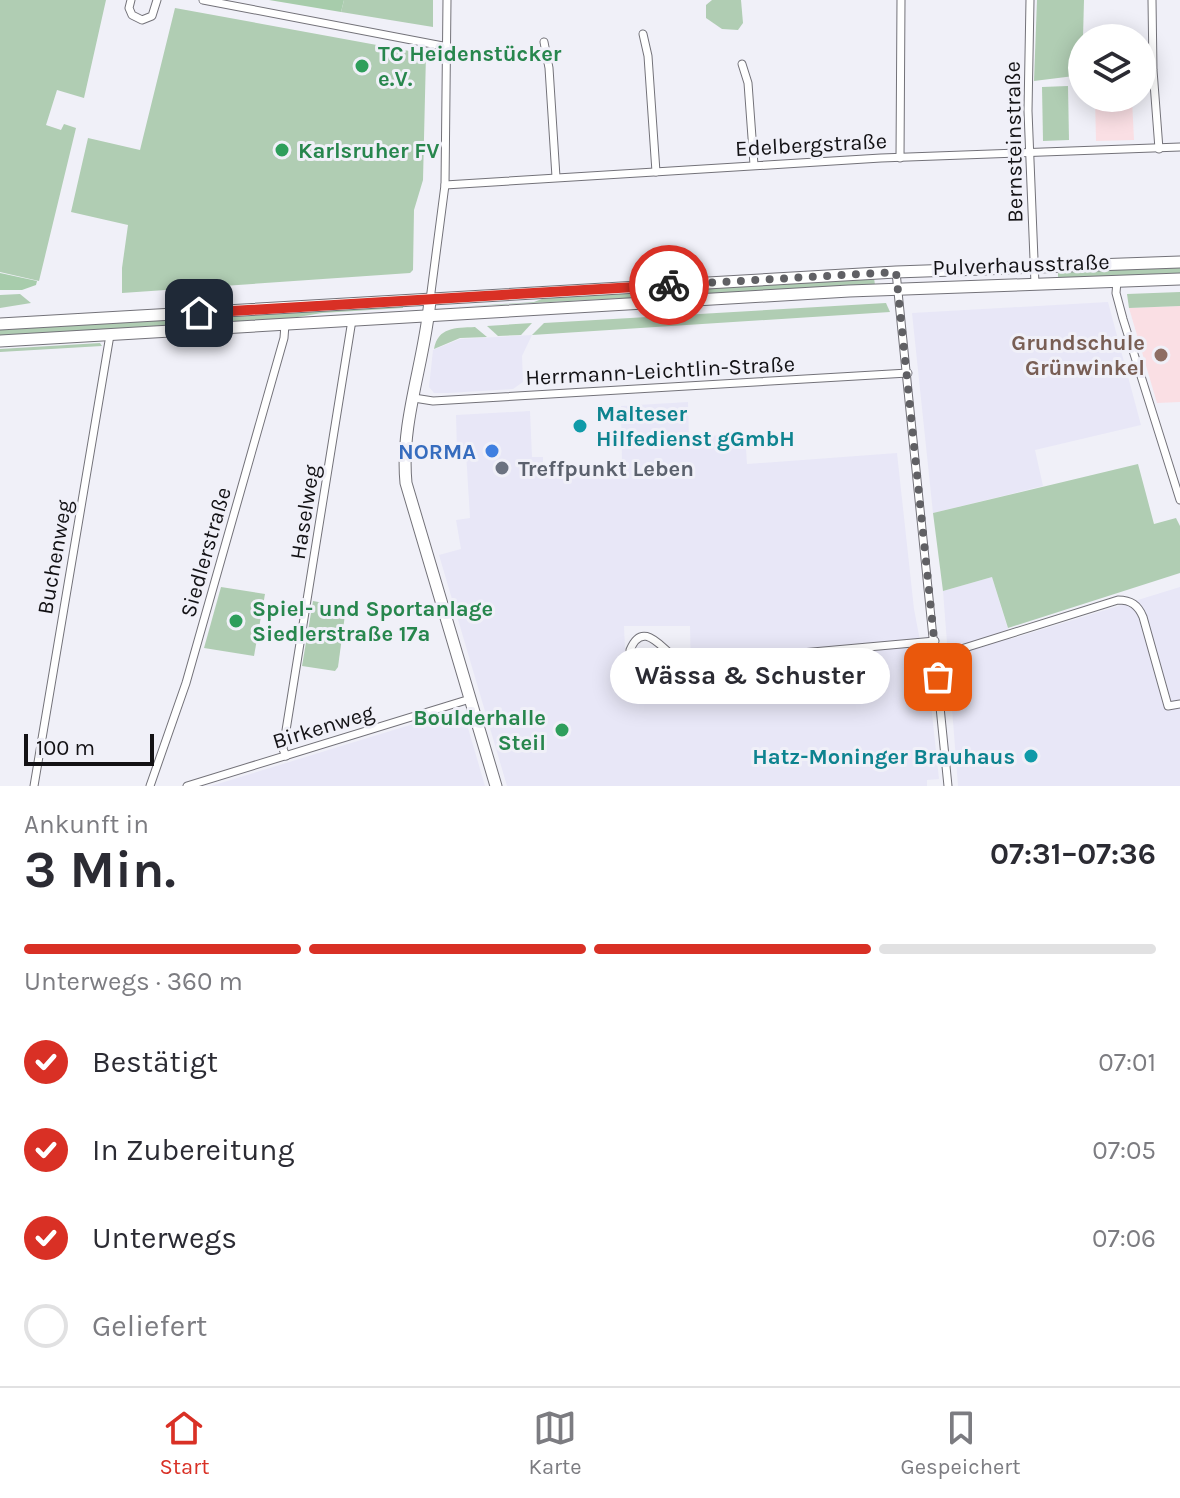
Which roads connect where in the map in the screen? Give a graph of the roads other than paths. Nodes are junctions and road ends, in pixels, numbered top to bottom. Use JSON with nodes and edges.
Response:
{"nodes":[{"id":1,"x":131,"y":0,"type":"edge"},
{"id":2,"x":157,"y":0,"type":"edge"},
{"id":3,"x":203,"y":0,"type":"edge"},
{"id":4,"x":447,"y":0,"type":"edge"},
{"id":5,"x":901,"y":0,"type":"edge"},
{"id":6,"x":1030,"y":0,"type":"edge"},
{"id":7,"x":1152,"y":0,"type":"edge"},
{"id":8,"x":643,"y":34,"type":"dead end"},
{"id":9,"x":544,"y":42,"type":"dead end"},
{"id":10,"x":448,"y":47,"type":"junction"},
{"id":11,"x":742,"y":64,"type":"dead end"},
{"id":12,"x":1180,"y":147,"type":"edge"},
{"id":13,"x":1159,"y":149,"type":"junction"},
{"id":14,"x":1029,"y":153,"type":"junction"},
{"id":15,"x":900,"y":158,"type":"junction"},
{"id":16,"x":754,"y":165,"type":"junction"},
{"id":17,"x":656,"y":172,"type":"junction"},
{"id":18,"x":556,"y":177,"type":"junction"},
{"id":19,"x":445,"y":185,"type":"junction"},
{"id":20,"x":1180,"y":262,"type":"edge"},
{"id":21,"x":1035,"y":267,"type":"junction"},
{"id":22,"x":896,"y":272,"type":"junction"},
{"id":23,"x":1180,"y":279,"type":"edge"},
{"id":24,"x":1117,"y":281,"type":"junction"},
{"id":25,"x":1035,"y":284,"type":"junction"},
{"id":26,"x":898,"y":289,"type":"junction"},
{"id":27,"x":430,"y":300,"type":"junction"},
{"id":28,"x":429,"y":316,"type":"junction"},
{"id":29,"x":352,"y":320,"type":"junction"},
{"id":30,"x":0,"y":324,"type":"edge"},
{"id":31,"x":285,"y":324,"type":"junction"},
{"id":32,"x":110,"y":335,"type":"junction"},
{"id":33,"x":0,"y":341,"type":"edge"},
{"id":34,"x":908,"y":373,"type":"junction"},
{"id":35,"x":414,"y":398,"type":"junction"},
{"id":36,"x":1180,"y":500,"type":"edge"},
{"id":37,"x":935,"y":641,"type":"junction"},
{"id":38,"x":936,"y":651,"type":"junction"},
{"id":39,"x":692,"y":663,"type":"junction"},
{"id":40,"x":470,"y":699,"type":"junction"},
{"id":41,"x":1180,"y":704,"type":"edge"},
{"id":42,"x":286,"y":756,"type":"junction"},
{"id":43,"x":34,"y":786,"type":"edge"},
{"id":44,"x":150,"y":786,"type":"edge"},
{"id":45,"x":187,"y":786,"type":"edge"},
{"id":46,"x":496,"y":786,"type":"edge"},
{"id":47,"x":948,"y":786,"type":"edge"}],
"edges":[{"from":1,"to":2,"type":"street"},
{"from":3,"to":10,"type":"street"},
{"from":4,"to":10,"type":"street"},
{"from":5,"to":15,"type":"street"},
{"from":6,"to":14,"type":"street","name":"Bernsteinstraße"},
{"from":7,"to":13,"type":"street"},
{"from":8,"to":17,"type":"street"},
{"from":9,"to":18,"type":"street"},
{"from":10,"to":19,"type":"street"},
{"from":11,"to":16,"type":"street"},
{"from":12,"to":13,"type":"street","name":"Edelbergstraße"},
{"from":13,"to":14,"type":"street","name":"Edelbergstraße"},
{"from":14,"to":15,"type":"street","name":"Edelbergstraße"},
{"from":14,"to":21,"type":"street","name":"Bernsteinstraße"},
{"from":15,"to":16,"type":"street","name":"Edelbergstraße"},
{"from":16,"to":17,"type":"street","name":"Edelbergstraße"},
{"from":17,"to":18,"type":"street","name":"Edelbergstraße"},
{"from":18,"to":19,"type":"street","name":"Edelbergstraße"},
{"from":19,"to":27,"type":"street"},
{"from":20,"to":21,"type":"main road","name":"Pulverhausstraße"},
{"from":21,"to":22,"type":"main road","name":"Pulverhausstraße"},
{"from":21,"to":25,"type":"street","name":"Bernsteinstraße"},
{"from":22,"to":26,"type":"street"},
{"from":22,"to":27,"type":"main road","name":"Pulverhausstraße"},
{"from":23,"to":24,"type":"main road","name":"Pulverhausstraße"},
{"from":24,"to":25,"type":"main road","name":"Pulverhausstraße"},
{"from":24,"to":36,"type":"street"},
{"from":25,"to":26,"type":"main road","name":"Pulverhausstraße"},
{"from":26,"to":28,"type":"main road","name":"Pulverhausstraße"},
{"from":26,"to":34,"type":"street"},
{"from":27,"to":28,"type":"main road"},
{"from":27,"to":30,"type":"main road","name":"Pulverhausstraße"},
{"from":28,"to":29,"type":"main road","name":"Pulverhausstraße"},
{"from":28,"to":35,"type":"main road"},
{"from":29,"to":31,"type":"main road","name":"Pulverhausstraße"},
{"from":29,"to":42,"type":"street","name":"Haselweg"},
{"from":31,"to":32,"type":"main road","name":"Pulverhausstraße"},
{"from":31,"to":44,"type":"street","name":"Siedlerstraße"},
{"from":32,"to":33,"type":"main road","name":"Pulverhausstraße"},
{"from":32,"to":43,"type":"street","name":"Buchenweg"},
{"from":34,"to":35,"type":"street","name":"Herrmann-Leichtlin-Straße"},
{"from":34,"to":37,"type":"street"},
{"from":35,"to":40,"type":"main road"},
{"from":37,"to":38,"type":"street"},
{"from":37,"to":39,"type":"street"},
{"from":38,"to":41,"type":"street"},
{"from":38,"to":47,"type":"street"},
{"from":39,"to":39,"type":"street"},
{"from":40,"to":42,"type":"street","name":"Birkenweg"},
{"from":40,"to":46,"type":"main road"},
{"from":42,"to":45,"type":"street","name":"Birkenweg"}]}
